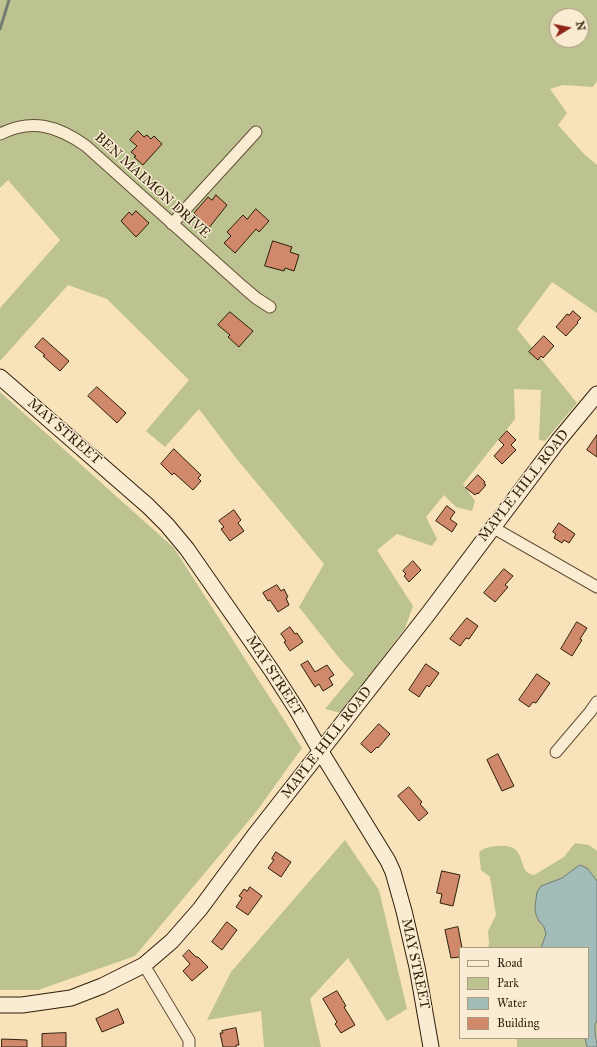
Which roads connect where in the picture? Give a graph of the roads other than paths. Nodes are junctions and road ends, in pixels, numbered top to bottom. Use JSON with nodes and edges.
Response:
{"nodes":[{"id":1,"x":256,"y":132,"type":"dead end"},
{"id":2,"x":0,"y":134,"type":"edge"},
{"id":3,"x":172,"y":224,"type":"junction"},
{"id":4,"x":270,"y":307,"type":"dead end"},
{"id":5,"x":0,"y":377,"type":"edge"},
{"id":6,"x":597,"y":394,"type":"edge"},
{"id":7,"x":492,"y":527,"type":"junction"},
{"id":8,"x":597,"y":587,"type":"edge"},
{"id":9,"x":597,"y":702,"type":"edge"},
{"id":10,"x":321,"y":752,"type":"junction"},
{"id":11,"x":556,"y":752,"type":"dead end"},
{"id":12,"x":144,"y":965,"type":"junction"},
{"id":13,"x":0,"y":1006,"type":"edge"},
{"id":14,"x":189,"y":1047,"type":"edge"},
{"id":15,"x":431,"y":1047,"type":"edge"}],
"edges":[{"from":1,"to":3,"type":"street"},
{"from":2,"to":3,"type":"street","name":"BEN MAIMON DRIVE"},
{"from":3,"to":4,"type":"street","name":"BEN MAIMON DRIVE"},
{"from":5,"to":10,"type":"street","name":"MAY STREET"},
{"from":6,"to":7,"type":"street","name":"MAPLE HILL ROAD"},
{"from":7,"to":8,"type":"street"},
{"from":7,"to":10,"type":"street","name":"MAPLE HILL ROAD"},
{"from":9,"to":11,"type":"street"},
{"from":10,"to":12,"type":"street","name":"MAPLE HILL ROAD"},
{"from":10,"to":15,"type":"street","name":"MAY STREET"},
{"from":12,"to":13,"type":"street","name":"MAPLE HILL ROAD"},
{"from":12,"to":14,"type":"street"}]}
